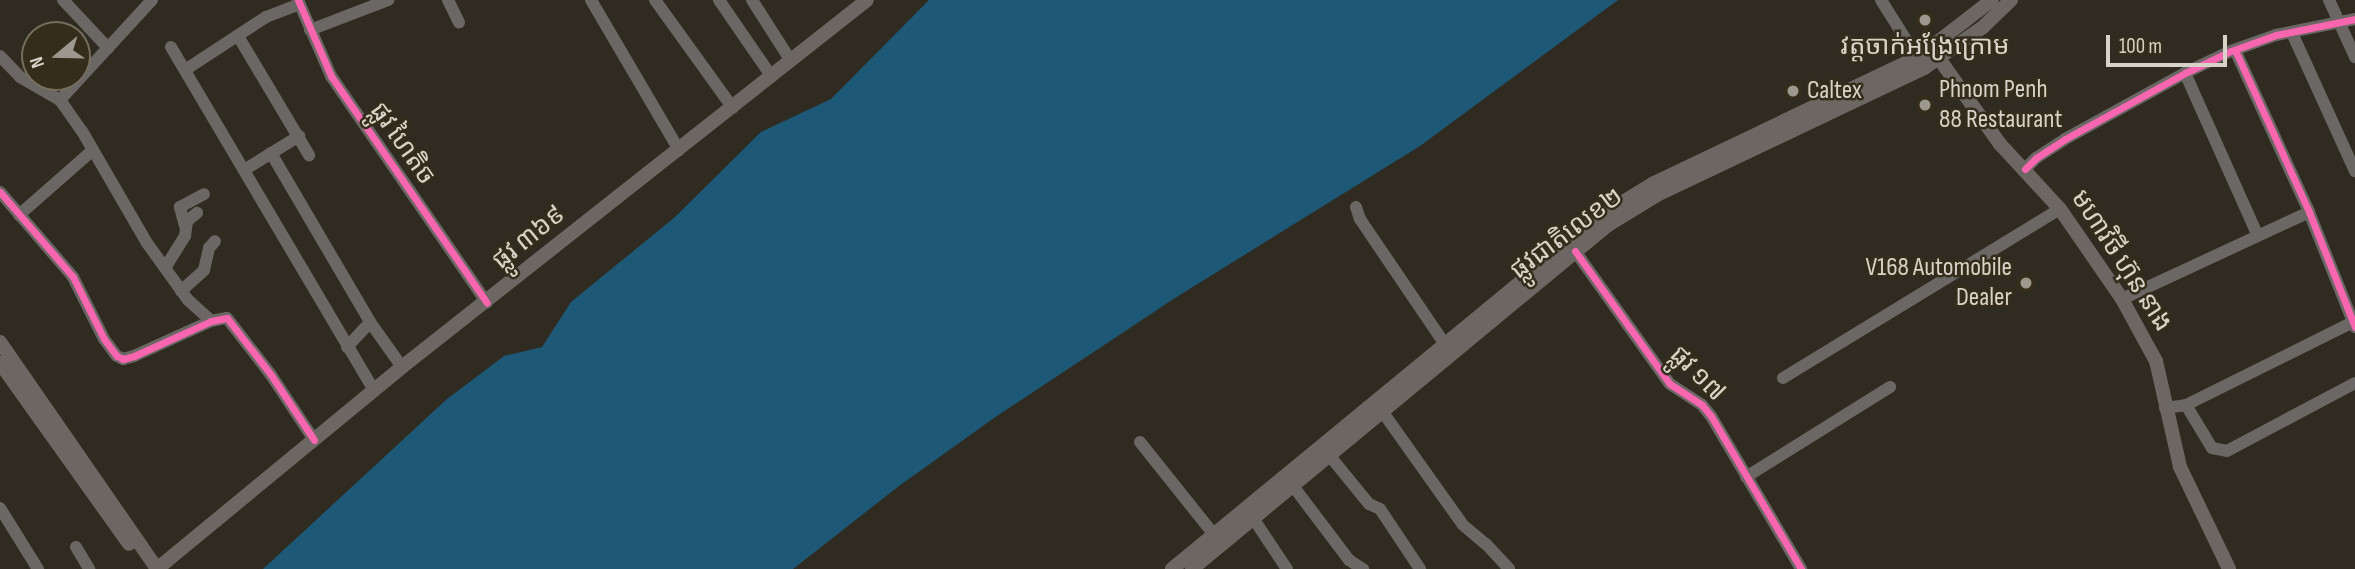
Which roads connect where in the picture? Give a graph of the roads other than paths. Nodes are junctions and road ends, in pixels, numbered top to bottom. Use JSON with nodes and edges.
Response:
{"nodes":[{"id":1,"x":62,"y":0,"type":"edge"},
{"id":2,"x":152,"y":0,"type":"edge"},
{"id":3,"x":388,"y":0,"type":"edge"},
{"id":4,"x":448,"y":0,"type":"edge"},
{"id":5,"x":591,"y":0,"type":"edge"},
{"id":6,"x":655,"y":0,"type":"edge"},
{"id":7,"x":719,"y":0,"type":"edge"},
{"id":8,"x":752,"y":0,"type":"edge"},
{"id":9,"x":1881,"y":0,"type":"edge"},
{"id":10,"x":1993,"y":0,"type":"edge"},
{"id":11,"x":2011,"y":0,"type":"edge"},
{"id":12,"x":2329,"y":0,"type":"edge"},
{"id":13,"x":866,"y":1,"type":"edge"},
{"id":14,"x":299,"y":2,"type":"edge"},
{"id":15,"x":2355,"y":19,"type":"edge"},
{"id":16,"x":459,"y":23,"type":"dead end"},
{"id":17,"x":2338,"y":23,"type":"junction"},
{"id":18,"x":310,"y":30,"type":"junction"},
{"id":19,"x":2292,"y":33,"type":"junction"},
{"id":20,"x":238,"y":36,"type":"junction"},
{"id":21,"x":172,"y":47,"type":"dead end"},
{"id":22,"x":108,"y":48,"type":"junction"},
{"id":23,"x":2235,"y":50,"type":"junction"},
{"id":24,"x":1936,"y":54,"type":"junction"},
{"id":25,"x":0,"y":56,"type":"edge"},
{"id":26,"x":2355,"y":57,"type":"edge"},
{"id":27,"x":791,"y":61,"type":"junction"},
{"id":28,"x":1921,"y":63,"type":"junction"},
{"id":29,"x":185,"y":70,"type":"junction"},
{"id":30,"x":2185,"y":73,"type":"junction"},
{"id":31,"x":772,"y":77,"type":"junction"},
{"id":32,"x":60,"y":100,"type":"junction"},
{"id":33,"x":733,"y":108,"type":"junction"},
{"id":34,"x":299,"y":136,"type":"junction"},
{"id":35,"x":93,"y":150,"type":"junction"},
{"id":36,"x":679,"y":150,"type":"junction"},
{"id":37,"x":271,"y":153,"type":"junction"},
{"id":38,"x":309,"y":155,"type":"dead end"},
{"id":39,"x":2025,"y":169,"type":"junction"},
{"id":40,"x":244,"y":170,"type":"junction"},
{"id":41,"x":2355,"y":171,"type":"edge"},
{"id":42,"x":0,"y":192,"type":"edge"},
{"id":43,"x":204,"y":194,"type":"dead end"},
{"id":44,"x":1356,"y":207,"type":"dead end"},
{"id":45,"x":2060,"y":209,"type":"junction"},
{"id":46,"x":2309,"y":212,"type":"junction"},
{"id":47,"x":197,"y":214,"type":"dead end"},
{"id":48,"x":19,"y":215,"type":"junction"},
{"id":49,"x":185,"y":226,"type":"junction"},
{"id":50,"x":2257,"y":234,"type":"junction"},
{"id":51,"x":215,"y":241,"type":"dead end"},
{"id":52,"x":1566,"y":254,"type":"junction"},
{"id":53,"x":165,"y":268,"type":"junction"},
{"id":54,"x":181,"y":291,"type":"junction"},
{"id":55,"x":2122,"y":299,"type":"junction"},
{"id":56,"x":487,"y":303,"type":"junction"},
{"id":57,"x":211,"y":321,"type":"junction"},
{"id":58,"x":370,"y":322,"type":"junction"},
{"id":59,"x":2354,"y":323,"type":"edge"},
{"id":60,"x":0,"y":342,"type":"edge"},
{"id":61,"x":1444,"y":343,"type":"junction"},
{"id":62,"x":347,"y":347,"type":"junction"},
{"id":63,"x":0,"y":363,"type":"edge"},
{"id":64,"x":402,"y":367,"type":"junction"},
{"id":65,"x":1783,"y":378,"type":"dead end"},
{"id":66,"x":2355,"y":383,"type":"edge"},
{"id":67,"x":1890,"y":387,"type":"dead end"},
{"id":68,"x":374,"y":390,"type":"junction"},
{"id":69,"x":1379,"y":405,"type":"junction"},
{"id":70,"x":2186,"y":405,"type":"junction"},
{"id":71,"x":2165,"y":408,"type":"junction"},
{"id":72,"x":314,"y":440,"type":"junction"},
{"id":73,"x":1140,"y":442,"type":"dead end"},
{"id":74,"x":1329,"y":454,"type":"junction"},
{"id":75,"x":1746,"y":477,"type":"junction"},
{"id":76,"x":1289,"y":480,"type":"junction"},
{"id":77,"x":0,"y":508,"type":"edge"},
{"id":78,"x":1253,"y":518,"type":"junction"},
{"id":79,"x":1218,"y":539,"type":"junction"},
{"id":80,"x":76,"y":547,"type":"dead end"},
{"id":81,"x":35,"y":564,"type":"edge"},
{"id":82,"x":86,"y":568,"type":"edge"},
{"id":83,"x":19,"y":569,"type":"edge"},
{"id":84,"x":147,"y":569,"type":"edge"},
{"id":85,"x":157,"y":569,"type":"edge"},
{"id":86,"x":1172,"y":569,"type":"edge"},
{"id":87,"x":1192,"y":569,"type":"edge"},
{"id":88,"x":1287,"y":569,"type":"edge"},
{"id":89,"x":1363,"y":569,"type":"edge"},
{"id":90,"x":1420,"y":569,"type":"edge"},
{"id":91,"x":1509,"y":569,"type":"edge"},
{"id":92,"x":1801,"y":569,"type":"edge"},
{"id":93,"x":2229,"y":569,"type":"edge"}],
"edges":[{"from":1,"to":22,"type":"street"},
{"from":2,"to":22,"type":"street"},
{"from":3,"to":18,"type":"street"},
{"from":4,"to":16,"type":"street"},
{"from":5,"to":36,"type":"street"},
{"from":6,"to":33,"type":"street"},
{"from":7,"to":31,"type":"street"},
{"from":8,"to":27,"type":"street"},
{"from":9,"to":28,"type":"street"},
{"from":10,"to":24,"type":"main road","name":"ផ្លូវជាតិលេខ២"},
{"from":11,"to":24,"type":"main road","name":"ផ្លូវជាតិលេខ២"},
{"from":12,"to":17,"type":"street"},
{"from":13,"to":27,"type":"main road","name":"ផ្លូវ ៣៦៩"},
{"from":14,"to":18,"type":"street","name":"ផ្លូវ ហៃតិច"},
{"from":14,"to":20,"type":"street"},
{"from":15,"to":17,"type":"street"},
{"from":17,"to":19,"type":"street"},
{"from":17,"to":26,"type":"street"},
{"from":18,"to":56,"type":"street","name":"ផ្លូវ ហៃតិច"},
{"from":19,"to":23,"type":"street"},
{"from":19,"to":41,"type":"street"},
{"from":20,"to":29,"type":"street"},
{"from":20,"to":34,"type":"street"},
{"from":21,"to":29,"type":"street"},
{"from":22,"to":32,"type":"street"},
{"from":23,"to":30,"type":"street"},
{"from":23,"to":46,"type":"street"},
{"from":24,"to":28,"type":"main road","name":"ផ្លូវជាតិលេខ២"},
{"from":24,"to":39,"type":"main road","name":"មហាវិថី ហ៊ុន នាង"},
{"from":25,"to":32,"type":"street"},
{"from":27,"to":31,"type":"main road","name":"ផ្លូវ ៣៦៩"},
{"from":28,"to":52,"type":"main road","name":"ផ្លូវជាតិលេខ២"},
{"from":29,"to":40,"type":"street"},
{"from":30,"to":39,"type":"street"},
{"from":30,"to":50,"type":"street"},
{"from":31,"to":33,"type":"main road","name":"ផ្លូវ ៣៦៩"},
{"from":32,"to":35,"type":"street"},
{"from":33,"to":36,"type":"main road","name":"ផ្លូវ ៣៦៩"},
{"from":34,"to":37,"type":"street"},
{"from":34,"to":38,"type":"street"},
{"from":35,"to":48,"type":"street"},
{"from":35,"to":53,"type":"street"},
{"from":36,"to":56,"type":"main road","name":"ផ្លូវ ៣៦៩"},
{"from":37,"to":40,"type":"street"},
{"from":37,"to":58,"type":"street"},
{"from":39,"to":45,"type":"main road","name":"មហាវិថី ហ៊ុន នាង"},
{"from":40,"to":62,"type":"street"},
{"from":42,"to":48,"type":"street"},
{"from":43,"to":49,"type":"street"},
{"from":44,"to":61,"type":"street"},
{"from":45,"to":55,"type":"main road","name":"មហាវិថី ហ៊ុន នាង"},
{"from":45,"to":65,"type":"street"},
{"from":46,"to":50,"type":"street"},
{"from":46,"to":59,"type":"street"},
{"from":47,"to":49,"type":"street"},
{"from":48,"to":57,"type":"street"},
{"from":49,"to":53,"type":"street"},
{"from":50,"to":55,"type":"street"},
{"from":51,"to":54,"type":"street"},
{"from":52,"to":61,"type":"main road","name":"ផ្លូវជាតិលេខ២"},
{"from":52,"to":69,"type":"main road","name":"ផ្លូវជាតិលេខ២"},
{"from":52,"to":75,"type":"street","name":"ផ្លូវ ១៧"},
{"from":53,"to":54,"type":"street"},
{"from":54,"to":57,"type":"street"},
{"from":55,"to":71,"type":"main road","name":"មហាវិថី ហ៊ុន នាង"},
{"from":56,"to":64,"type":"main road","name":"ផ្លូវ ៣៦៩"},
{"from":57,"to":72,"type":"street"},
{"from":58,"to":62,"type":"street"},
{"from":58,"to":64,"type":"street"},
{"from":59,"to":70,"type":"street"},
{"from":60,"to":85,"type":"main road"},
{"from":61,"to":69,"type":"main road","name":"ផ្លូវជាតិលេខ២"},
{"from":62,"to":68,"type":"street"},
{"from":63,"to":84,"type":"main road"},
{"from":64,"to":68,"type":"main road","name":"ផ្លូវ ៣៦៩"},
{"from":66,"to":70,"type":"street"},
{"from":67,"to":75,"type":"street"},
{"from":68,"to":72,"type":"main road","name":"ផ្លូវ ៣៦៩"},
{"from":69,"to":74,"type":"main road","name":"ផ្លូវជាតិលេខ២"},
{"from":69,"to":76,"type":"main road","name":"ផ្លូវជាតិលេខ២"},
{"from":69,"to":91,"type":"street"},
{"from":70,"to":71,"type":"street"},
{"from":71,"to":93,"type":"main road","name":"មហាវិថី ហ៊ុន នាង"},
{"from":72,"to":85,"type":"main road","name":"ផ្លូវ ៣៦៩"},
{"from":73,"to":79,"type":"street"},
{"from":74,"to":76,"type":"main road","name":"ផ្លូវជាតិលេខ២"},
{"from":74,"to":90,"type":"street"},
{"from":75,"to":92,"type":"street","name":"ផ្លូវ ១៧"},
{"from":76,"to":78,"type":"main road","name":"ផ្លូវជាតិលេខ២"},
{"from":76,"to":79,"type":"main road","name":"ផ្លូវជាតិលេខ២"},
{"from":76,"to":89,"type":"street"},
{"from":77,"to":81,"type":"street"},
{"from":78,"to":79,"type":"main road","name":"ផ្លូវជាតិលេខ២"},
{"from":78,"to":88,"type":"street"},
{"from":79,"to":86,"type":"main road","name":"ផ្លូវជាតិលេខ២"},
{"from":79,"to":87,"type":"main road","name":"ផ្លូវជាតិលេខ២"},
{"from":80,"to":82,"type":"street"},
{"from":81,"to":83,"type":"street"}]}
